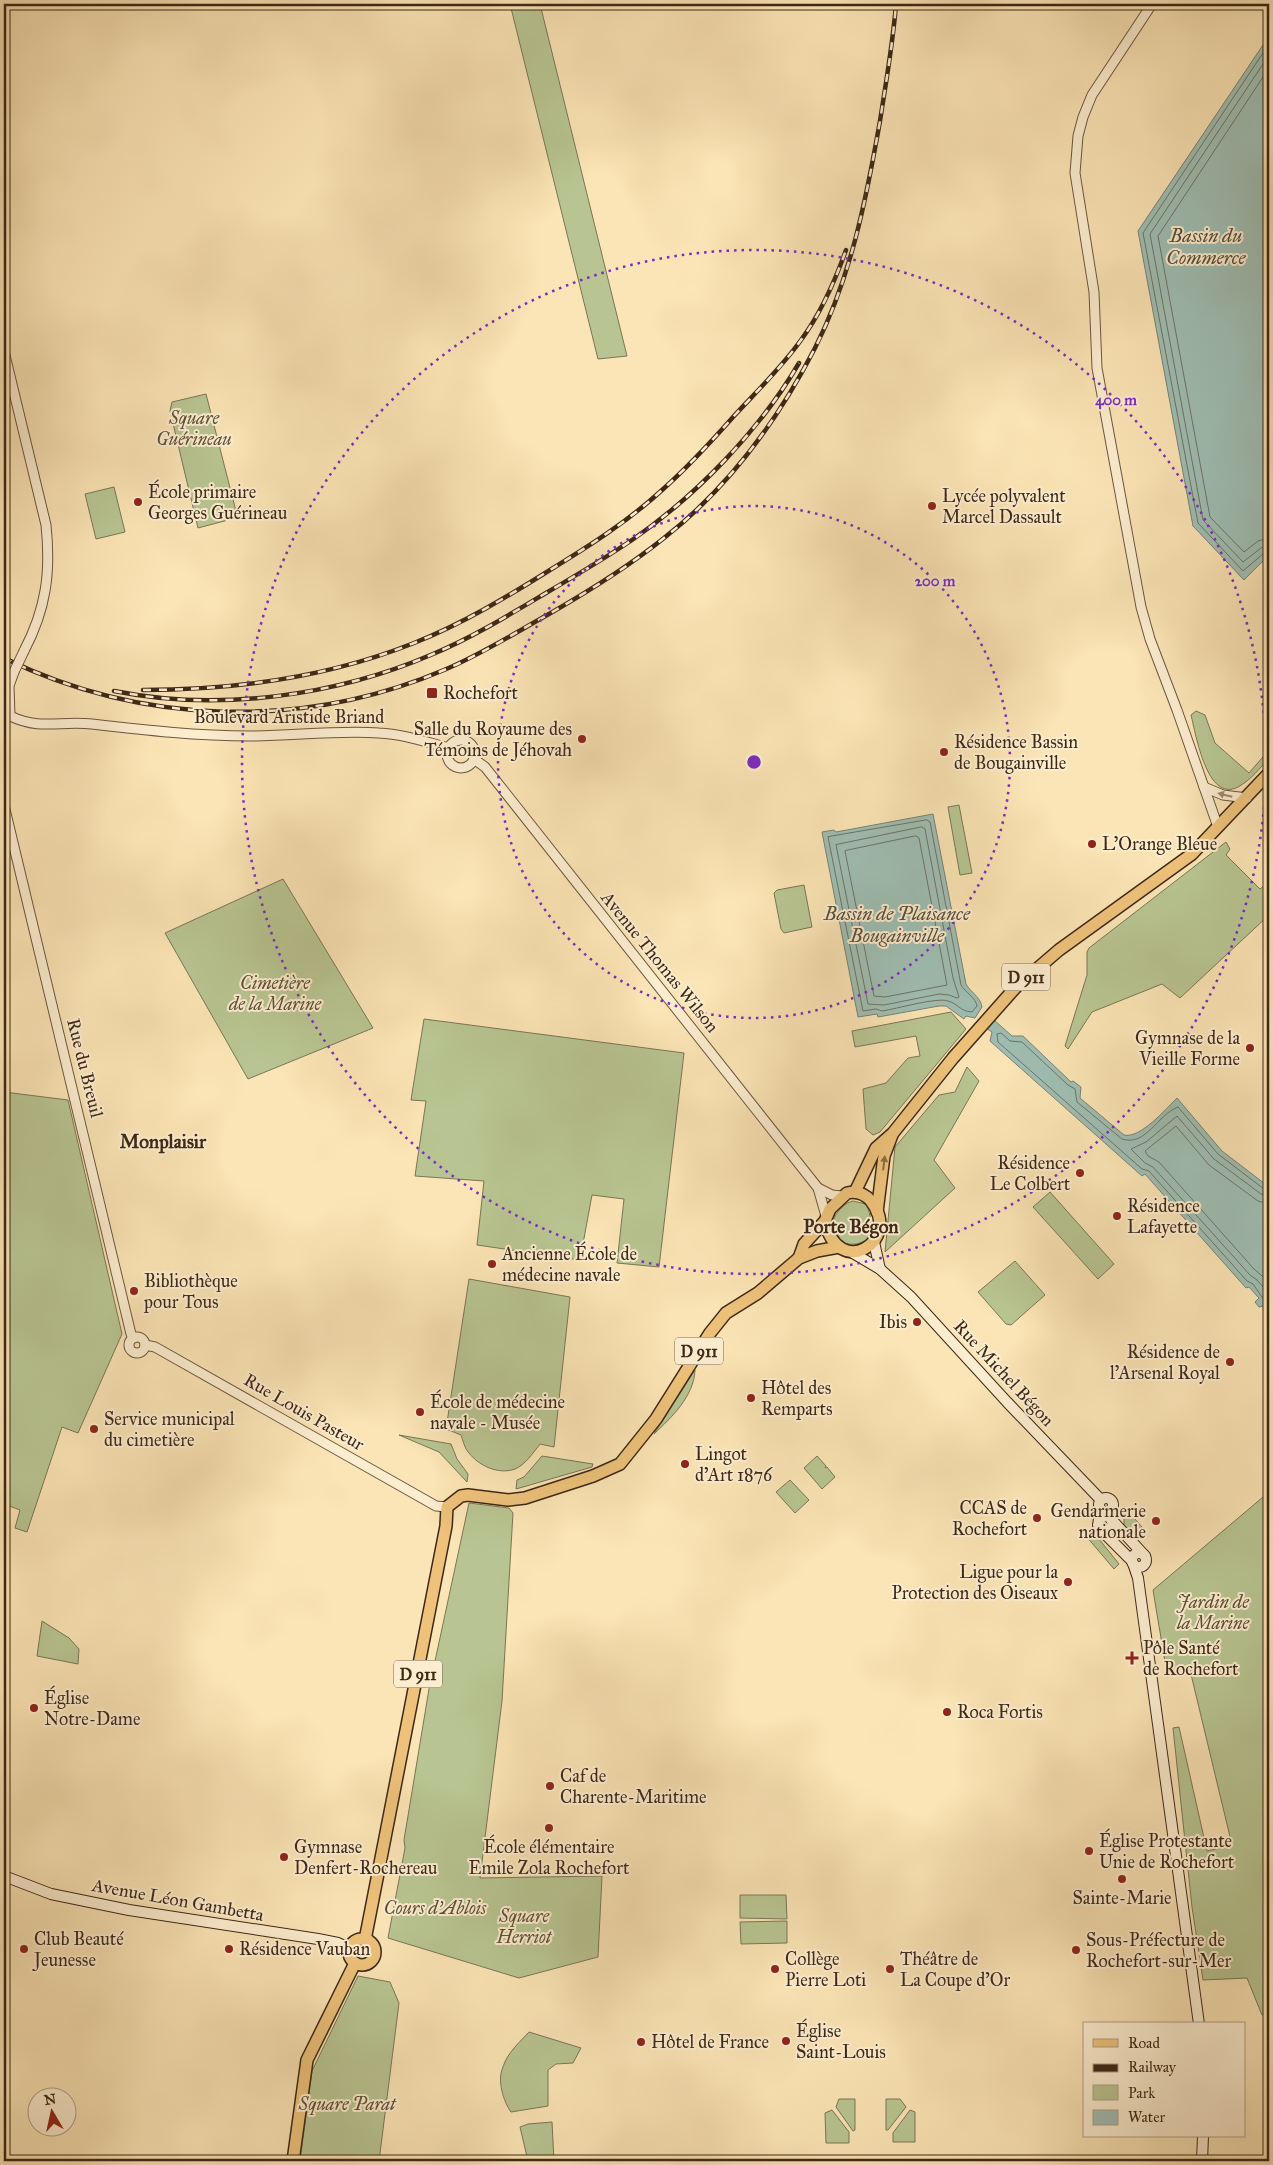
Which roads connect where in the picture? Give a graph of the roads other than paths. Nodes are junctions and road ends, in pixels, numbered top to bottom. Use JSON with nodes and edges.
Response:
{"nodes":[{"id":1,"x":1152,"y":4,"type":"edge"},
{"id":2,"x":4,"y":351,"type":"edge"},
{"id":3,"x":7,"y":719,"type":"edge"},
{"id":4,"x":449,"y":748,"type":"junction"},
{"id":5,"x":474,"y":759,"type":"junction"},
{"id":6,"x":1269,"y":773,"type":"edge"},
{"id":7,"x":1204,"y":787,"type":"junction"},
{"id":8,"x":1246,"y":798,"type":"junction"},
{"id":9,"x":4,"y":806,"type":"edge"},
{"id":10,"x":1218,"y":827,"type":"junction"},
{"id":11,"x":893,"y":1133,"type":"junction"},
{"id":12,"x":818,"y":1188,"type":"junction"},
{"id":13,"x":856,"y":1192,"type":"junction"},
{"id":14,"x":842,"y":1196,"type":"junction"},
{"id":15,"x":877,"y":1212,"type":"junction"},
{"id":16,"x":825,"y":1218,"type":"junction"},
{"id":17,"x":874,"y":1242,"type":"junction"},
{"id":18,"x":839,"y":1247,"type":"junction"},
{"id":19,"x":853,"y":1253,"type":"junction"},
{"id":20,"x":799,"y":1258,"type":"junction"},
{"id":21,"x":880,"y":1269,"type":"junction"},
{"id":22,"x":134,"y":1338,"type":"junction"},
{"id":23,"x":145,"y":1345,"type":"junction"},
{"id":24,"x":447,"y":1507,"type":"junction"},
{"id":25,"x":1107,"y":1511,"type":"junction"},
{"id":26,"x":1145,"y":1560,"type":"junction"},
{"id":27,"x":1133,"y":1562,"type":"junction"},
{"id":28,"x":1138,"y":1578,"type":"junction"},
{"id":29,"x":4,"y":1876,"type":"edge"},
{"id":30,"x":365,"y":1940,"type":"junction"},
{"id":31,"x":349,"y":1948,"type":"junction"},
{"id":32,"x":355,"y":1963,"type":"junction"},
{"id":33,"x":1199,"y":2022,"type":"edge"},
{"id":34,"x":1203,"y":2138,"type":"edge"},
{"id":35,"x":293,"y":2161,"type":"edge"},
{"id":36,"x":1202,"y":2161,"type":"edge"}],
"edges":[{"from":1,"to":7,"type":"street"},
{"from":2,"to":3,"type":"street","bridge":true},
{"from":3,"to":4,"type":"street","name":"Boulevard Aristide Briand"},
{"from":4,"to":5,"type":"street"},
{"from":4,"to":5,"type":"street"},
{"from":5,"to":12,"type":"street","name":"Avenue Thomas Wilson"},
{"from":6,"to":8,"type":"main road"},
{"from":8,"to":7,"type":"street","one_way":true},
{"from":7,"to":10,"type":"street"},
{"from":8,"to":10,"type":"main road","number":"D 911"},
{"from":9,"to":22,"type":"street","name":"Rue du Breuil"},
{"from":10,"to":11,"type":"main road","number":"D 911"},
{"from":11,"to":13,"type":"main road","number":"D 911"},
{"from":15,"to":11,"type":"main road","number":"D 911","one_way":true},
{"from":12,"to":14,"type":"street"},
{"from":12,"to":16,"type":"street","name":"Avenue Thomas Wilson"},
{"from":13,"to":14,"type":"main road"},
{"from":13,"to":15,"type":"main road"},
{"from":14,"to":16,"type":"main road"},
{"from":15,"to":17,"type":"main road"},
{"from":16,"to":18,"type":"main road"},
{"from":16,"to":20,"type":"main road","number":"D 911"},
{"from":17,"to":19,"type":"main road"},
{"from":17,"to":21,"type":"main road"},
{"from":18,"to":19,"type":"main road"},
{"from":18,"to":20,"type":"main road","number":"D 911"},
{"from":19,"to":21,"type":"main road","name":"Rue Michel Bégon"},
{"from":20,"to":24,"type":"main road","number":"D 911"},
{"from":21,"to":25,"type":"main road","name":"Rue Michel Bégon"},
{"from":22,"to":23,"type":"street"},
{"from":22,"to":23,"type":"street"},
{"from":23,"to":24,"type":"street","name":"Rue Louis Pasteur"},
{"from":24,"to":30,"type":"main road","number":"D 911"},
{"from":25,"to":26,"type":"main road","name":"Rue Michel Bégon"},
{"from":25,"to":27,"type":"main road"},
{"from":26,"to":27,"type":"main road"},
{"from":26,"to":28,"type":"main road"},
{"from":27,"to":28,"type":"main road"},
{"from":28,"to":33,"type":"main road"},
{"from":29,"to":31,"type":"main road","name":"Avenue Léon Gambetta"},
{"from":30,"to":31,"type":"main road"},
{"from":30,"to":32,"type":"main road"},
{"from":31,"to":32,"type":"main road"},
{"from":32,"to":35,"type":"main road"},
{"from":34,"to":36,"type":"main road"}]}
